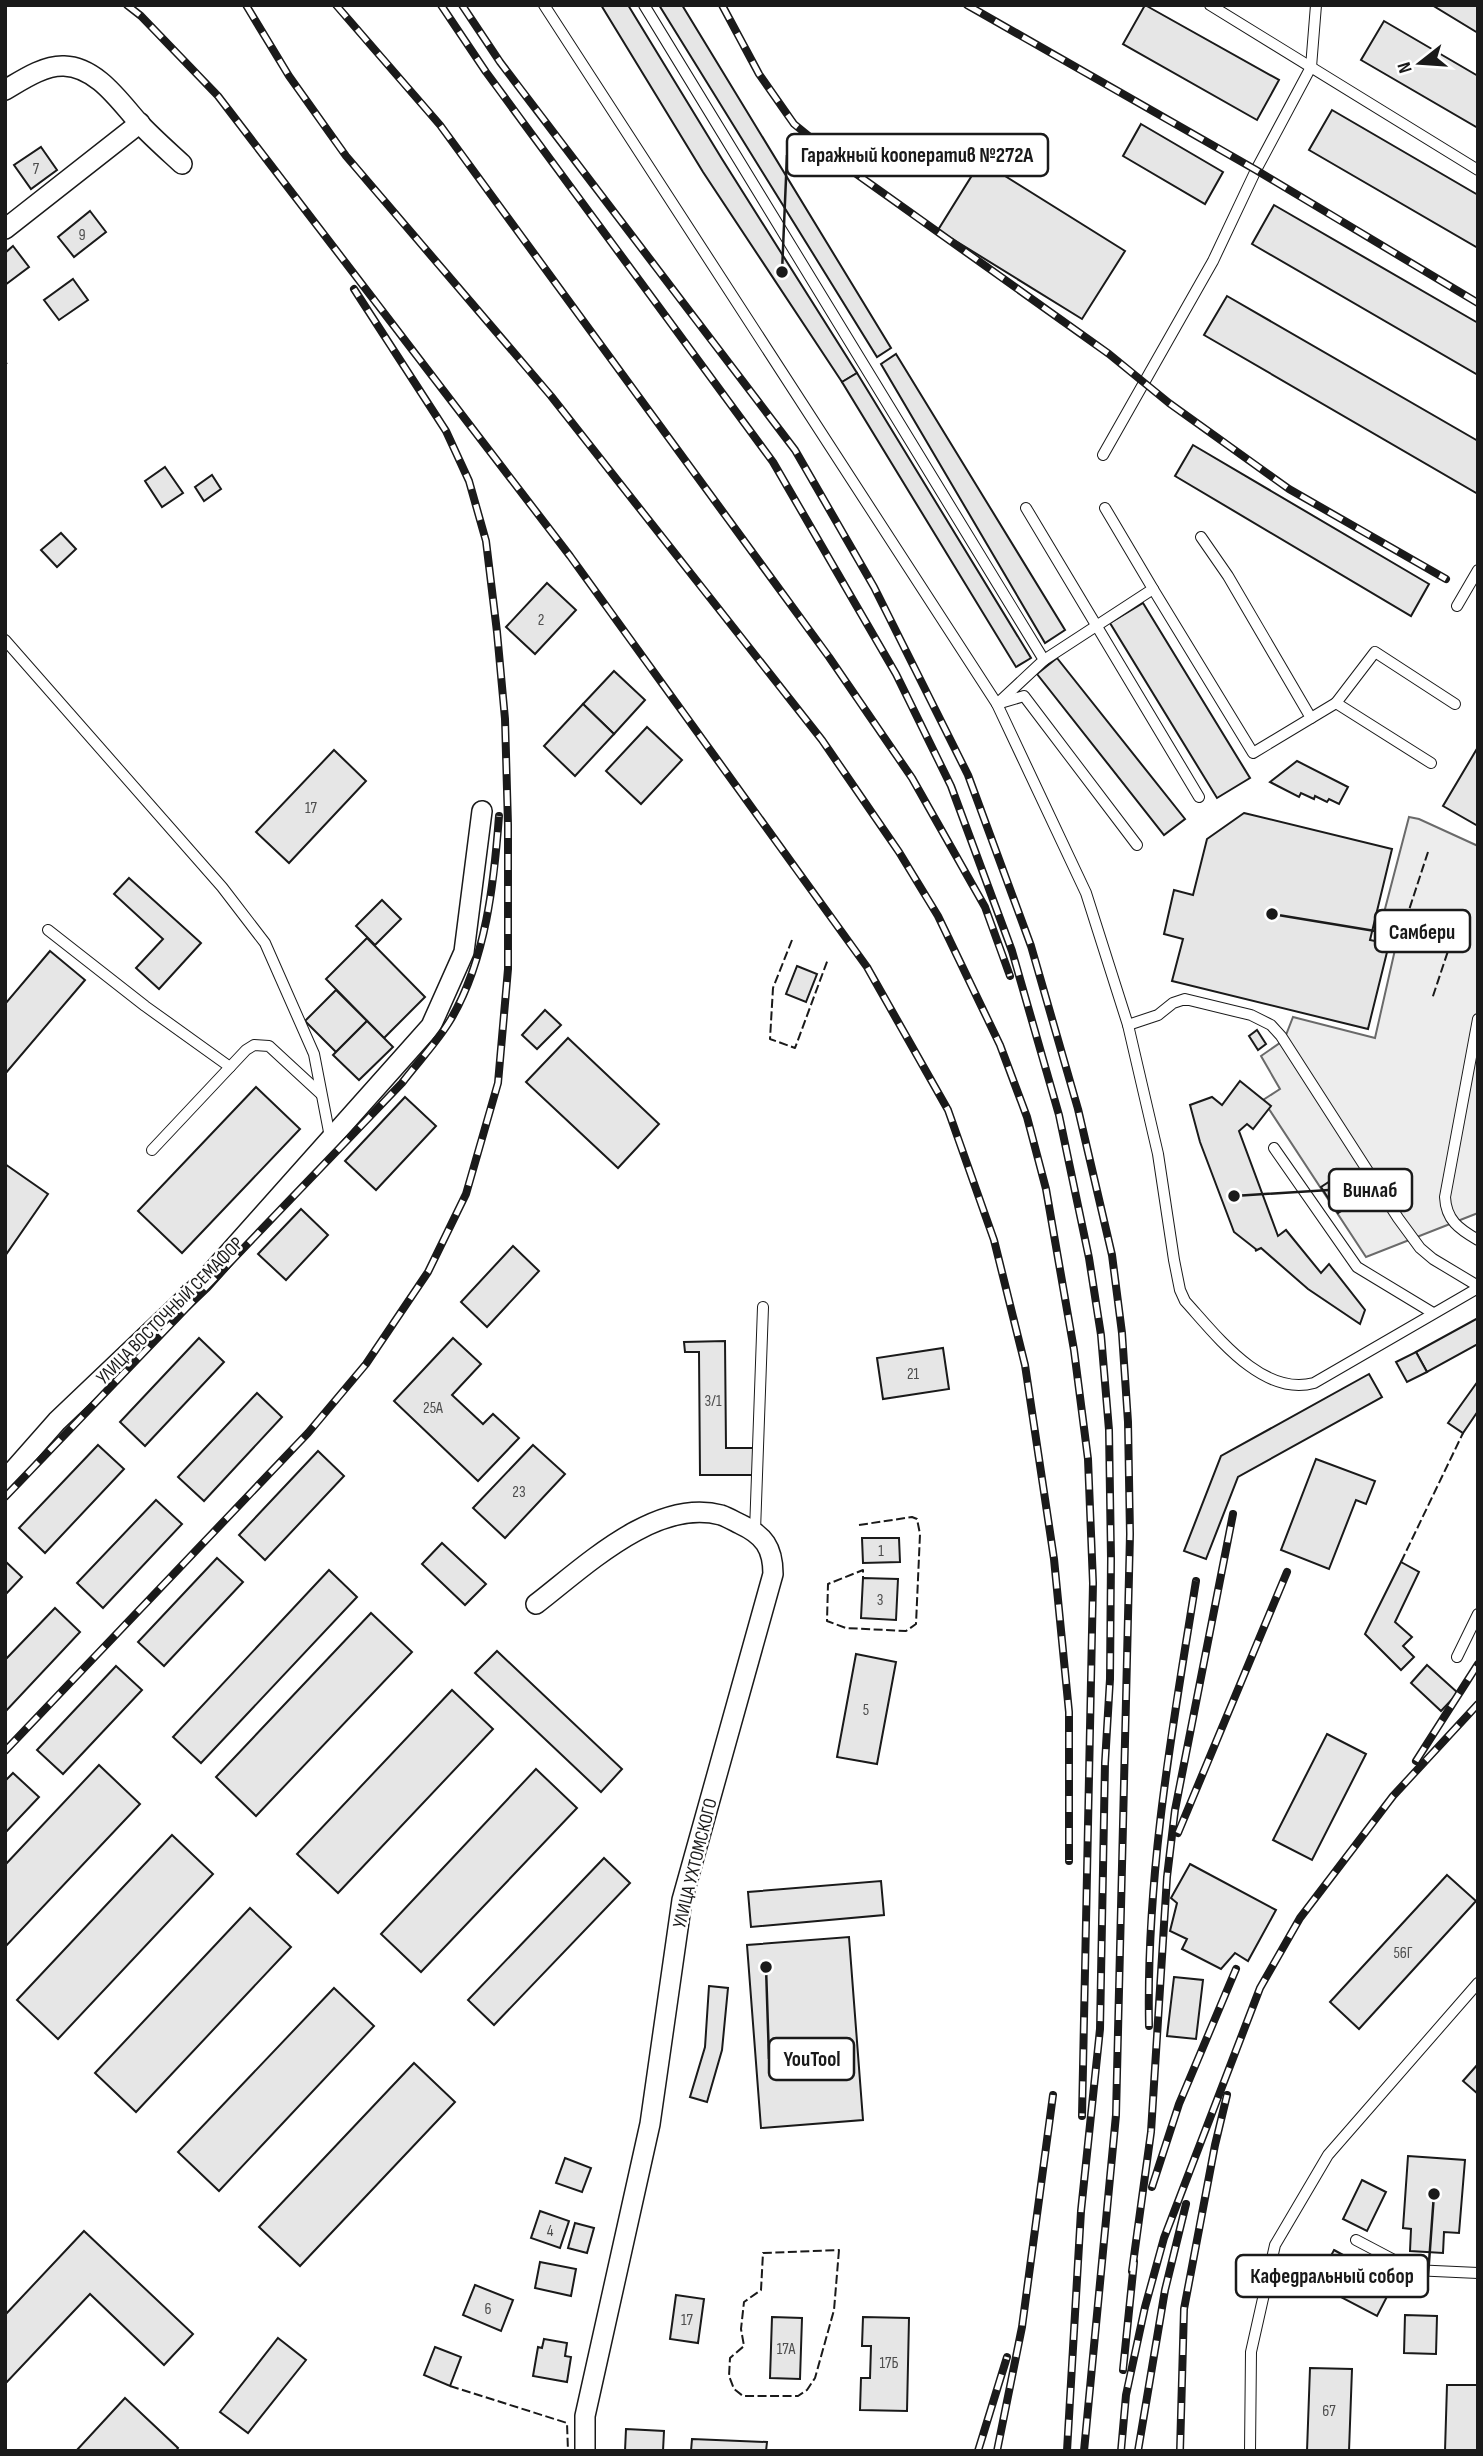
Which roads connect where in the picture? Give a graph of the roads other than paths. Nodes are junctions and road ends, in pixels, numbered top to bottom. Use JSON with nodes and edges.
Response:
{"nodes":[{"id":1,"x":544,"y":5,"type":"edge"},
{"id":2,"x":644,"y":5,"type":"edge"},
{"id":3,"x":1210,"y":5,"type":"edge"},
{"id":4,"x":1316,"y":5,"type":"edge"},
{"id":5,"x":1311,"y":68,"type":"junction"},
{"id":6,"x":5,"y":90,"type":"edge"},
{"id":7,"x":140,"y":123,"type":"junction"},
{"id":8,"x":182,"y":164,"type":"dead end"},
{"id":9,"x":1478,"y":170,"type":"edge"},
{"id":10,"x":5,"y":229,"type":"edge"},
{"id":11,"x":1103,"y":455,"type":"dead end"},
{"id":12,"x":1026,"y":508,"type":"dead end"},
{"id":13,"x":1105,"y":508,"type":"dead end"},
{"id":14,"x":1201,"y":537,"type":"dead end"},
{"id":15,"x":1478,"y":570,"type":"edge"},
{"id":16,"x":1153,"y":589,"type":"junction"},
{"id":17,"x":1457,"y":606,"type":"dead end"},
{"id":18,"x":1096,"y":625,"type":"junction"},
{"id":19,"x":5,"y":640,"type":"edge"},
{"id":20,"x":1044,"y":660,"type":"junction"},
{"id":21,"x":1336,"y":703,"type":"junction"},
{"id":22,"x":997,"y":704,"type":"junction"},
{"id":23,"x":1455,"y":704,"type":"dead end"},
{"id":24,"x":1311,"y":718,"type":"junction"},
{"id":25,"x":1431,"y":763,"type":"dead end"},
{"id":26,"x":1199,"y":797,"type":"dead end"},
{"id":27,"x":482,"y":811,"type":"dead end"},
{"id":28,"x":1137,"y":845,"type":"dead end"},
{"id":29,"x":48,"y":930,"type":"dead end"},
{"id":30,"x":1478,"y":1018,"type":"edge"},
{"id":31,"x":1128,"y":1025,"type":"junction"},
{"id":32,"x":230,"y":1067,"type":"junction"},
{"id":33,"x":321,"y":1094,"type":"junction"},
{"id":34,"x":330,"y":1138,"type":"junction"},
{"id":35,"x":1274,"y":1148,"type":"dead end"},
{"id":36,"x":152,"y":1150,"type":"dead end"},
{"id":37,"x":1478,"y":1240,"type":"edge"},
{"id":38,"x":1478,"y":1287,"type":"edge"},
{"id":39,"x":763,"y":1307,"type":"dead end"},
{"id":40,"x":1433,"y":1313,"type":"junction"},
{"id":41,"x":5,"y":1480,"type":"edge"},
{"id":42,"x":755,"y":1531,"type":"junction"},
{"id":43,"x":536,"y":1604,"type":"dead end"},
{"id":44,"x":1478,"y":1614,"type":"edge"},
{"id":45,"x":1457,"y":1657,"type":"dead end"},
{"id":46,"x":1478,"y":1983,"type":"edge"},
{"id":47,"x":1356,"y":2240,"type":"dead end"},
{"id":48,"x":1478,"y":2273,"type":"edge"},
{"id":49,"x":585,"y":2451,"type":"edge"},
{"id":50,"x":1250,"y":2451,"type":"edge"}],
"edges":[{"from":1,"to":22,"type":"lane"},
{"from":2,"to":20,"type":"lane"},
{"from":3,"to":5,"type":"lane"},
{"from":4,"to":5,"type":"lane"},
{"from":5,"to":9,"type":"lane"},
{"from":5,"to":11,"type":"lane"},
{"from":6,"to":7,"type":"street"},
{"from":7,"to":8,"type":"street"},
{"from":7,"to":10,"type":"street"},
{"from":12,"to":18,"type":"lane"},
{"from":13,"to":16,"type":"lane"},
{"from":14,"to":24,"type":"lane"},
{"from":15,"to":17,"type":"lane"},
{"from":16,"to":18,"type":"lane"},
{"from":16,"to":24,"type":"lane"},
{"from":18,"to":20,"type":"lane"},
{"from":18,"to":26,"type":"lane"},
{"from":19,"to":33,"type":"lane"},
{"from":20,"to":22,"type":"lane"},
{"from":21,"to":23,"type":"lane"},
{"from":21,"to":24,"type":"lane"},
{"from":21,"to":25,"type":"lane"},
{"from":22,"to":28,"type":"lane"},
{"from":22,"to":31,"type":"lane"},
{"from":27,"to":34,"type":"street","name":"УЛИЦА ВОСТОЧНЫЙ СЕМАФОР"},
{"from":29,"to":32,"type":"lane"},
{"from":30,"to":37,"type":"lane"},
{"from":31,"to":38,"type":"lane"},
{"from":31,"to":40,"type":"lane"},
{"from":32,"to":33,"type":"lane"},
{"from":32,"to":36,"type":"lane"},
{"from":33,"to":34,"type":"lane"},
{"from":34,"to":41,"type":"street","name":"УЛИЦА ВОСТОЧНЫЙ СЕМАФОР"},
{"from":35,"to":40,"type":"lane"},
{"from":38,"to":40,"type":"lane"},
{"from":39,"to":42,"type":"lane"},
{"from":42,"to":43,"type":"street"},
{"from":42,"to":49,"type":"street","name":"УЛИЦА УХТОМСКОГО"},
{"from":44,"to":45,"type":"lane"},
{"from":46,"to":50,"type":"lane"},
{"from":47,"to":48,"type":"lane"}]}
